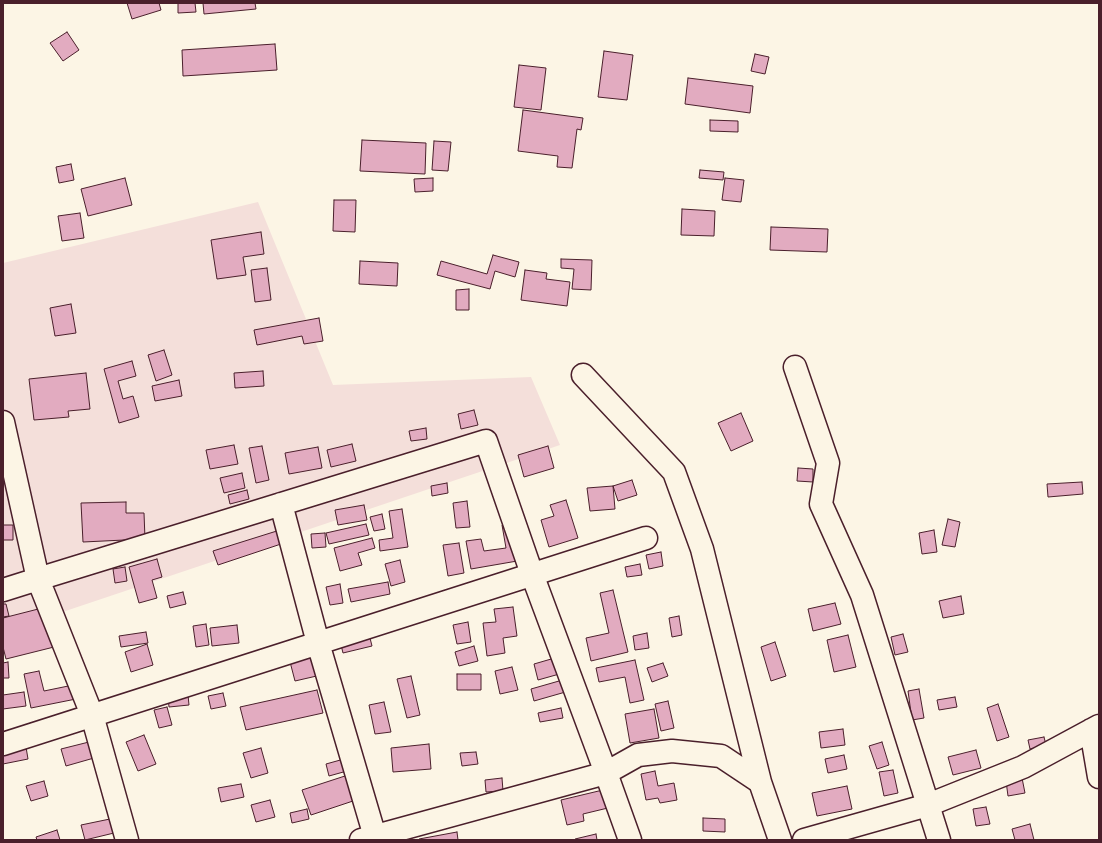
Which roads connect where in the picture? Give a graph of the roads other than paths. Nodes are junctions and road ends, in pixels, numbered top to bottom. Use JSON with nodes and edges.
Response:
{"nodes":[{"id":1,"x":795,"y":367,"type":"dead end"},
{"id":2,"x":583,"y":375,"type":"dead end"},
{"id":3,"x":4,"y":433,"type":"edge"},
{"id":4,"x":281,"y":504,"type":"junction"},
{"id":5,"x":646,"y":538,"type":"dead end"},
{"id":6,"x":532,"y":574,"type":"junction"},
{"id":7,"x":38,"y":579,"type":"junction"},
{"id":8,"x":3,"y":590,"type":"edge"},
{"id":9,"x":318,"y":642,"type":"junction"},
{"id":10,"x":92,"y":715,"type":"junction"},
{"id":11,"x":1095,"y":728,"type":"edge"},
{"id":12,"x":3,"y":744,"type":"edge"},
{"id":13,"x":606,"y":773,"type":"junction"},
{"id":14,"x":1099,"y":777,"type":"edge"},
{"id":15,"x":760,"y":782,"type":"junction"},
{"id":16,"x":928,"y":805,"type":"junction"},
{"id":17,"x":370,"y":838,"type":"edge"},
{"id":18,"x":127,"y":840,"type":"edge"},
{"id":19,"x":630,"y":840,"type":"edge"},
{"id":20,"x":780,"y":840,"type":"edge"},
{"id":21,"x":804,"y":840,"type":"edge"},
{"id":22,"x":939,"y":840,"type":"edge"}],
"edges":[{"from":1,"to":16,"type":"street"},
{"from":2,"to":15,"type":"street"},
{"from":3,"to":7,"type":"street"},
{"from":4,"to":6,"type":"street"},
{"from":4,"to":7,"type":"street"},
{"from":4,"to":9,"type":"street"},
{"from":5,"to":6,"type":"street"},
{"from":6,"to":9,"type":"street"},
{"from":6,"to":13,"type":"street"},
{"from":7,"to":8,"type":"street"},
{"from":7,"to":10,"type":"street"},
{"from":9,"to":10,"type":"street"},
{"from":9,"to":17,"type":"street"},
{"from":10,"to":12,"type":"street"},
{"from":10,"to":18,"type":"street"},
{"from":11,"to":14,"type":"street"},
{"from":11,"to":16,"type":"street"},
{"from":13,"to":15,"type":"street"},
{"from":13,"to":17,"type":"street"},
{"from":13,"to":19,"type":"street"},
{"from":15,"to":20,"type":"street"},
{"from":16,"to":21,"type":"street"},
{"from":16,"to":22,"type":"street"}]}
